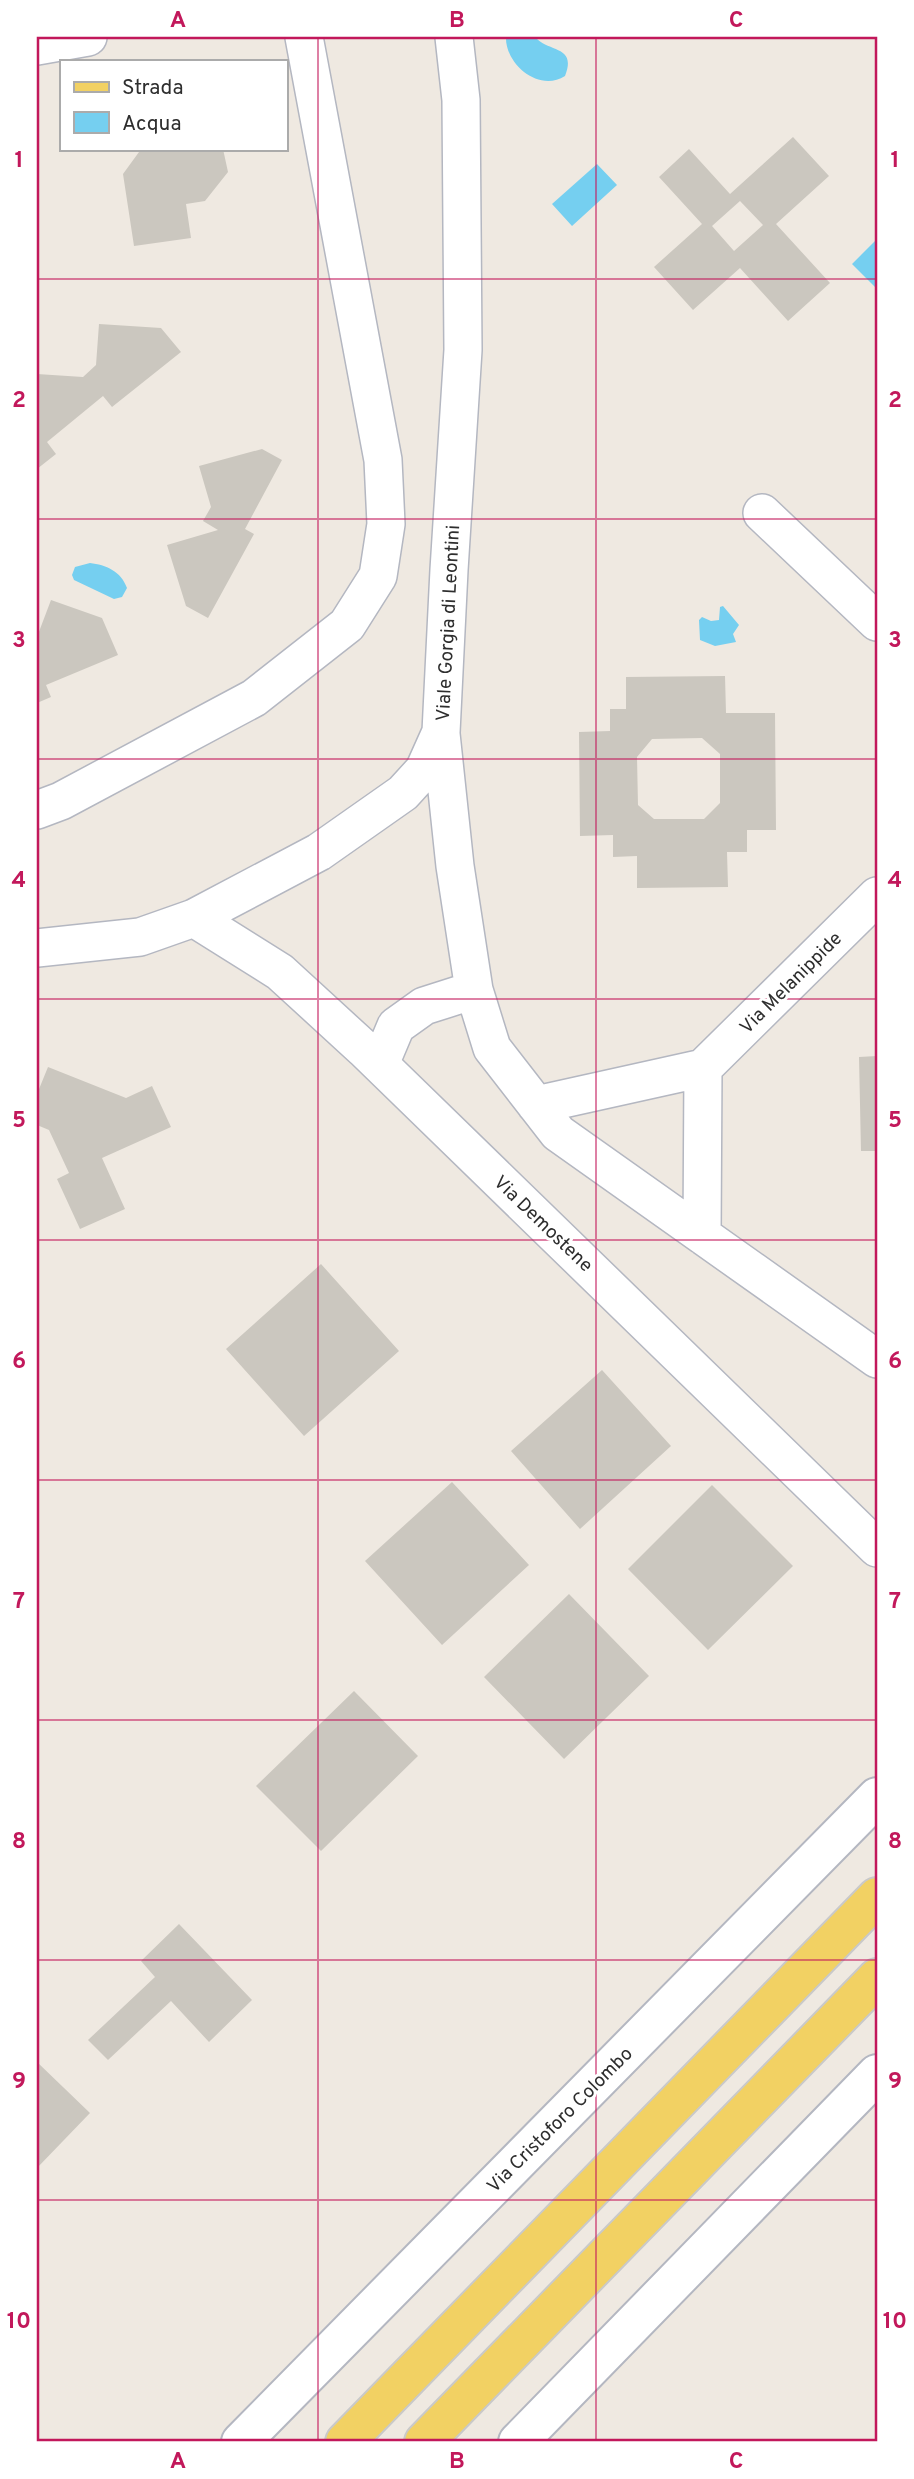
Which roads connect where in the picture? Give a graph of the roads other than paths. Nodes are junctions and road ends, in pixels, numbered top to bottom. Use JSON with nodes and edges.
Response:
{"nodes":[{"id":1,"x":88,"y":37,"type":"edge"},
{"id":2,"x":304,"y":37,"type":"edge"},
{"id":3,"x":454,"y":37,"type":"edge"},
{"id":4,"x":37,"y":46,"type":"edge"},
{"id":5,"x":762,"y":513,"type":"dead end"},
{"id":6,"x":877,"y":622,"type":"edge"},
{"id":7,"x":441,"y":732,"type":"junction"},
{"id":8,"x":37,"y":810,"type":"edge"},
{"id":9,"x":877,"y":897,"type":"edge"},
{"id":10,"x":194,"y":918,"type":"junction"},
{"id":11,"x":37,"y":948,"type":"edge"},
{"id":12,"x":474,"y":990,"type":"junction"},
{"id":13,"x":380,"y":1064,"type":"junction"},
{"id":14,"x":703,"y":1068,"type":"junction"},
{"id":15,"x":536,"y":1105,"type":"junction"},
{"id":16,"x":702,"y":1235,"type":"junction"},
{"id":17,"x":877,"y":1359,"type":"edge"},
{"id":18,"x":877,"y":1546,"type":"edge"},
{"id":19,"x":877,"y":1797,"type":"edge"},
{"id":20,"x":877,"y":1897,"type":"edge"},
{"id":21,"x":877,"y":1978,"type":"edge"},
{"id":22,"x":877,"y":2074,"type":"edge"},
{"id":23,"x":241,"y":2442,"type":"edge"},
{"id":24,"x":345,"y":2442,"type":"edge"},
{"id":25,"x":424,"y":2442,"type":"edge"},
{"id":26,"x":518,"y":2442,"type":"edge"}],
"edges":[{"from":1,"to":4,"type":"street"},
{"from":2,"to":8,"type":"street"},
{"from":3,"to":7,"type":"street","name":"Viale Gorgia di Leontini"},
{"from":5,"to":6,"type":"street"},
{"from":7,"to":10,"type":"street","name":"Viale Gorgia di Leontini"},
{"from":7,"to":12,"type":"street"},
{"from":9,"to":14,"type":"street","name":"Via Melanippide"},
{"from":10,"to":11,"type":"street","name":"Viale Gorgia di Leontini"},
{"from":10,"to":13,"type":"street","name":"Via Demostene"},
{"from":12,"to":13,"type":"street"},
{"from":12,"to":15,"type":"street"},
{"from":13,"to":18,"type":"street","name":"Via Demostene"},
{"from":14,"to":15,"type":"street"},
{"from":14,"to":16,"type":"street"},
{"from":15,"to":16,"type":"street"},
{"from":16,"to":17,"type":"street"},
{"from":19,"to":23,"type":"street","name":"Via Cristoforo Colombo"},
{"from":20,"to":24,"type":"main road"},
{"from":21,"to":25,"type":"main road"},
{"from":22,"to":26,"type":"street"}]}
